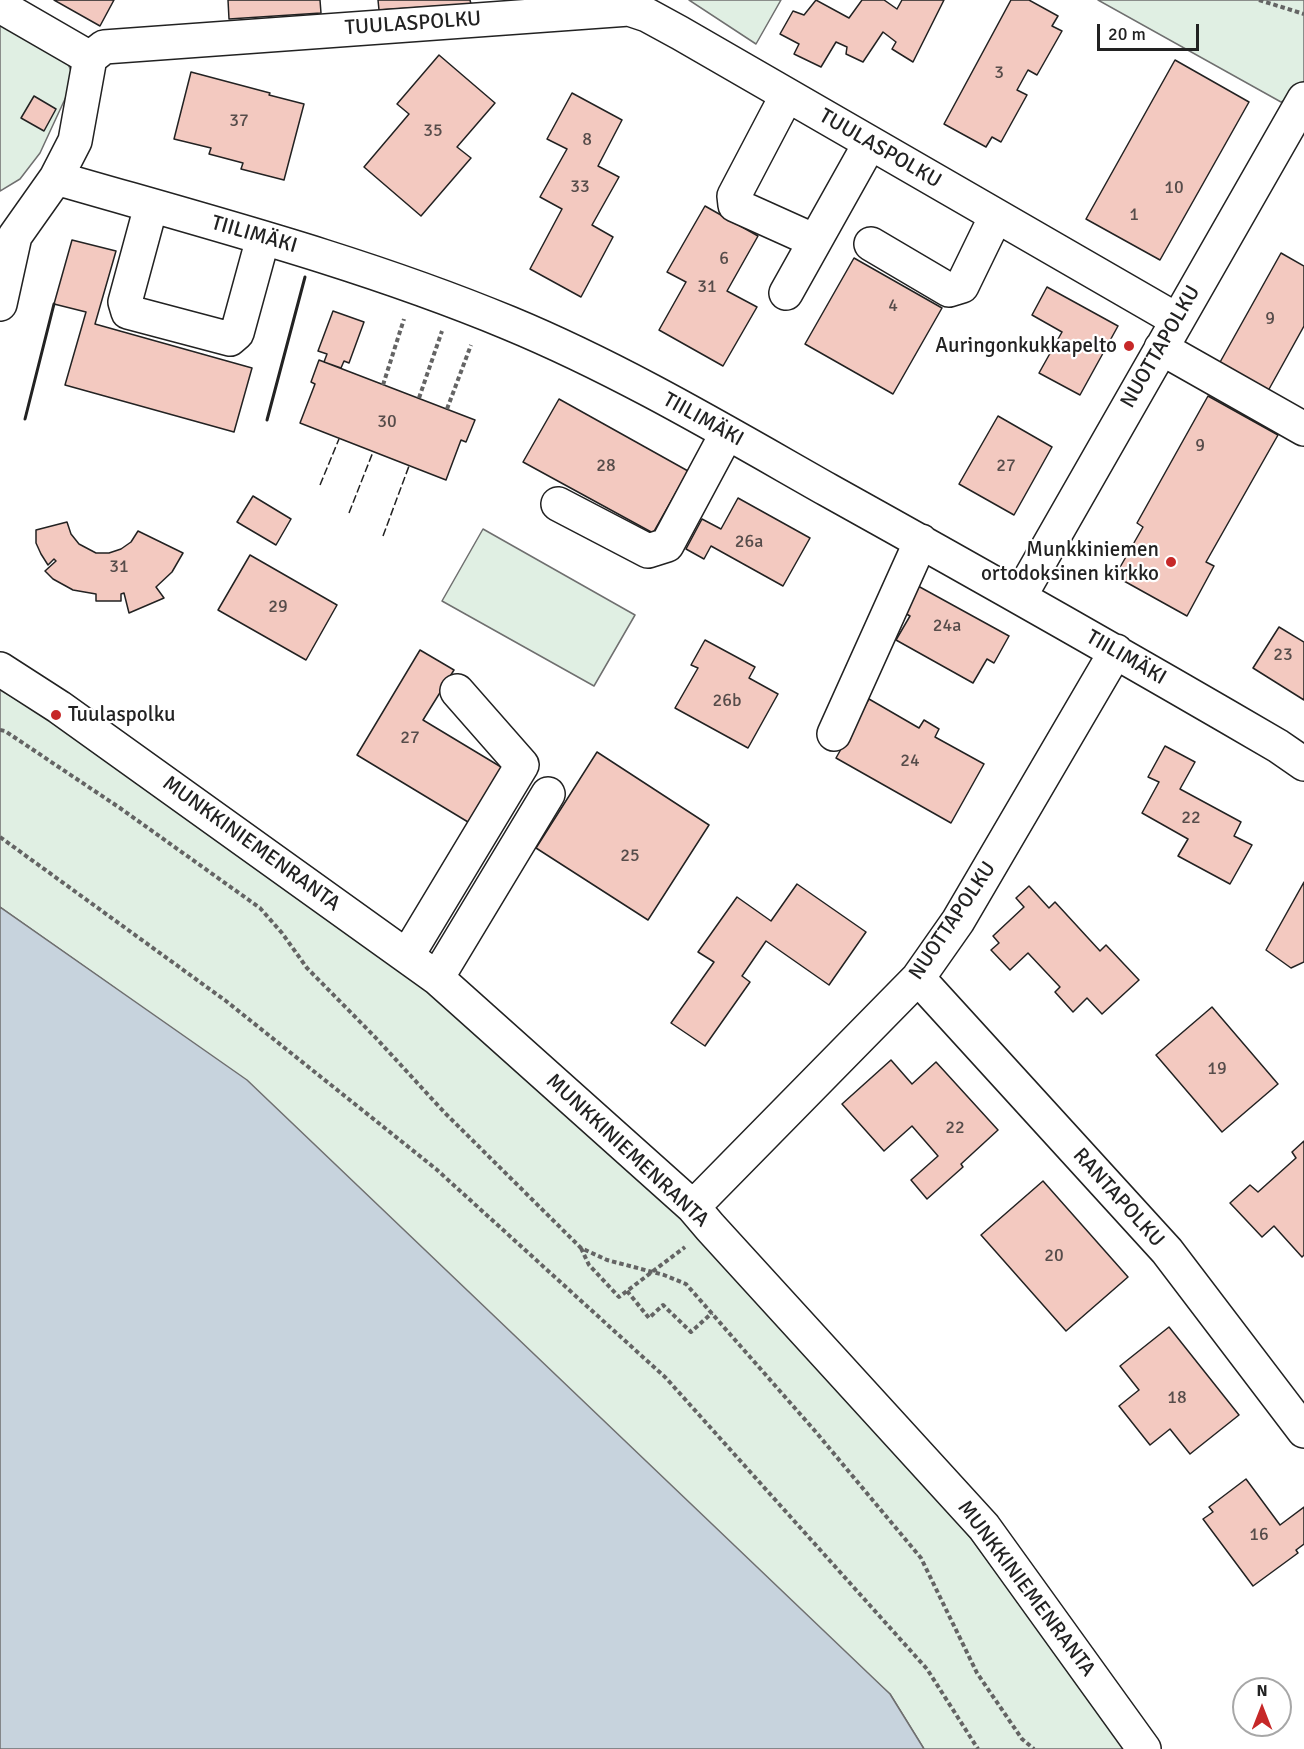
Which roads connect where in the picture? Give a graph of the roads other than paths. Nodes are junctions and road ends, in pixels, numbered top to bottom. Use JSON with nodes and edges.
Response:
{"nodes":[{"id":1,"x":0,"y":6,"type":"edge"},
{"id":2,"x":90,"y":58,"type":"junction"},
{"id":3,"x":787,"y":95,"type":"junction"},
{"id":4,"x":1304,"y":99,"type":"edge"},
{"id":5,"x":870,"y":143,"type":"junction"},
{"id":6,"x":56,"y":178,"type":"junction"},
{"id":7,"x":151,"y":206,"type":"junction"},
{"id":8,"x":996,"y":216,"type":"junction"},
{"id":9,"x":8,"y":231,"type":"edge"},
{"id":10,"x":262,"y":238,"type":"junction"},
{"id":11,"x":815,"y":241,"type":"junction"},
{"id":12,"x":871,"y":244,"type":"dead end"},
{"id":13,"x":786,"y":293,"type":"dead end"},
{"id":14,"x":0,"y":304,"type":"edge"},
{"id":15,"x":1177,"y":320,"type":"junction"},
{"id":16,"x":1161,"y":348,"type":"junction"},
{"id":17,"x":1304,"y":429,"type":"edge"},
{"id":18,"x":727,"y":433,"type":"junction"},
{"id":19,"x":558,"y":504,"type":"dead end"},
{"id":20,"x":921,"y":541,"type":"junction"},
{"id":21,"x":1020,"y":596,"type":"junction"},
{"id":22,"x":1116,"y":651,"type":"junction"},
{"id":23,"x":0,"y":669,"type":"edge"},
{"id":24,"x":457,"y":691,"type":"dead end"},
{"id":25,"x":834,"y":734,"type":"dead end"},
{"id":26,"x":1304,"y":764,"type":"edge"},
{"id":27,"x":548,"y":794,"type":"dead end"},
{"id":28,"x":407,"y":956,"type":"junction"},
{"id":29,"x":437,"y":978,"type":"junction"},
{"id":30,"x":918,"y":978,"type":"junction"},
{"id":31,"x":702,"y":1217,"type":"junction"},
{"id":32,"x":1304,"y":1431,"type":"edge"},
{"id":33,"x":1144,"y":1749,"type":"edge"}],
"edges":[{"from":1,"to":2,"type":"street"},
{"from":2,"to":3,"type":"street","name":"TUULASPOLKU"},
{"from":2,"to":6,"type":"street"},
{"from":3,"to":5,"type":"street","name":"TUULASPOLKU"},
{"from":3,"to":11,"type":"street"},
{"from":4,"to":15,"type":"street","name":"NUOTTAPOLKU"},
{"from":5,"to":8,"type":"street","name":"TUULASPOLKU"},
{"from":5,"to":11,"type":"street"},
{"from":6,"to":7,"type":"street","name":"TIILIMÄKI"},
{"from":6,"to":9,"type":"street"},
{"from":7,"to":10,"type":"street","name":"TIILIMÄKI"},
{"from":7,"to":10,"type":"street"},
{"from":8,"to":12,"type":"street"},
{"from":8,"to":15,"type":"street","name":"TUULASPOLKU"},
{"from":9,"to":14,"type":"street"},
{"from":10,"to":18,"type":"street","name":"TIILIMÄKI"},
{"from":11,"to":13,"type":"street"},
{"from":15,"to":16,"type":"street","name":"NUOTTAPOLKU"},
{"from":16,"to":17,"type":"street"},
{"from":16,"to":21,"type":"street","name":"NUOTTAPOLKU"},
{"from":18,"to":19,"type":"street"},
{"from":18,"to":20,"type":"street","name":"TIILIMÄKI"},
{"from":20,"to":21,"type":"street","name":"TIILIMÄKI"},
{"from":20,"to":25,"type":"street"},
{"from":21,"to":22,"type":"street","name":"TIILIMÄKI"},
{"from":22,"to":26,"type":"street","name":"TIILIMÄKI"},
{"from":22,"to":30,"type":"street","name":"NUOTTAPOLKU"},
{"from":23,"to":28,"type":"street","name":"MUNKKINIEMENRANTA"},
{"from":24,"to":28,"type":"street"},
{"from":27,"to":29,"type":"street"},
{"from":28,"to":29,"type":"street","name":"MUNKKINIEMENRANTA"},
{"from":29,"to":31,"type":"street","name":"MUNKKINIEMENRANTA"},
{"from":30,"to":31,"type":"street","name":"NUOTTAPOLKU"},
{"from":30,"to":32,"type":"street","name":"RANTAPOLKU"},
{"from":31,"to":33,"type":"street","name":"MUNKKINIEMENRANTA"}]}
